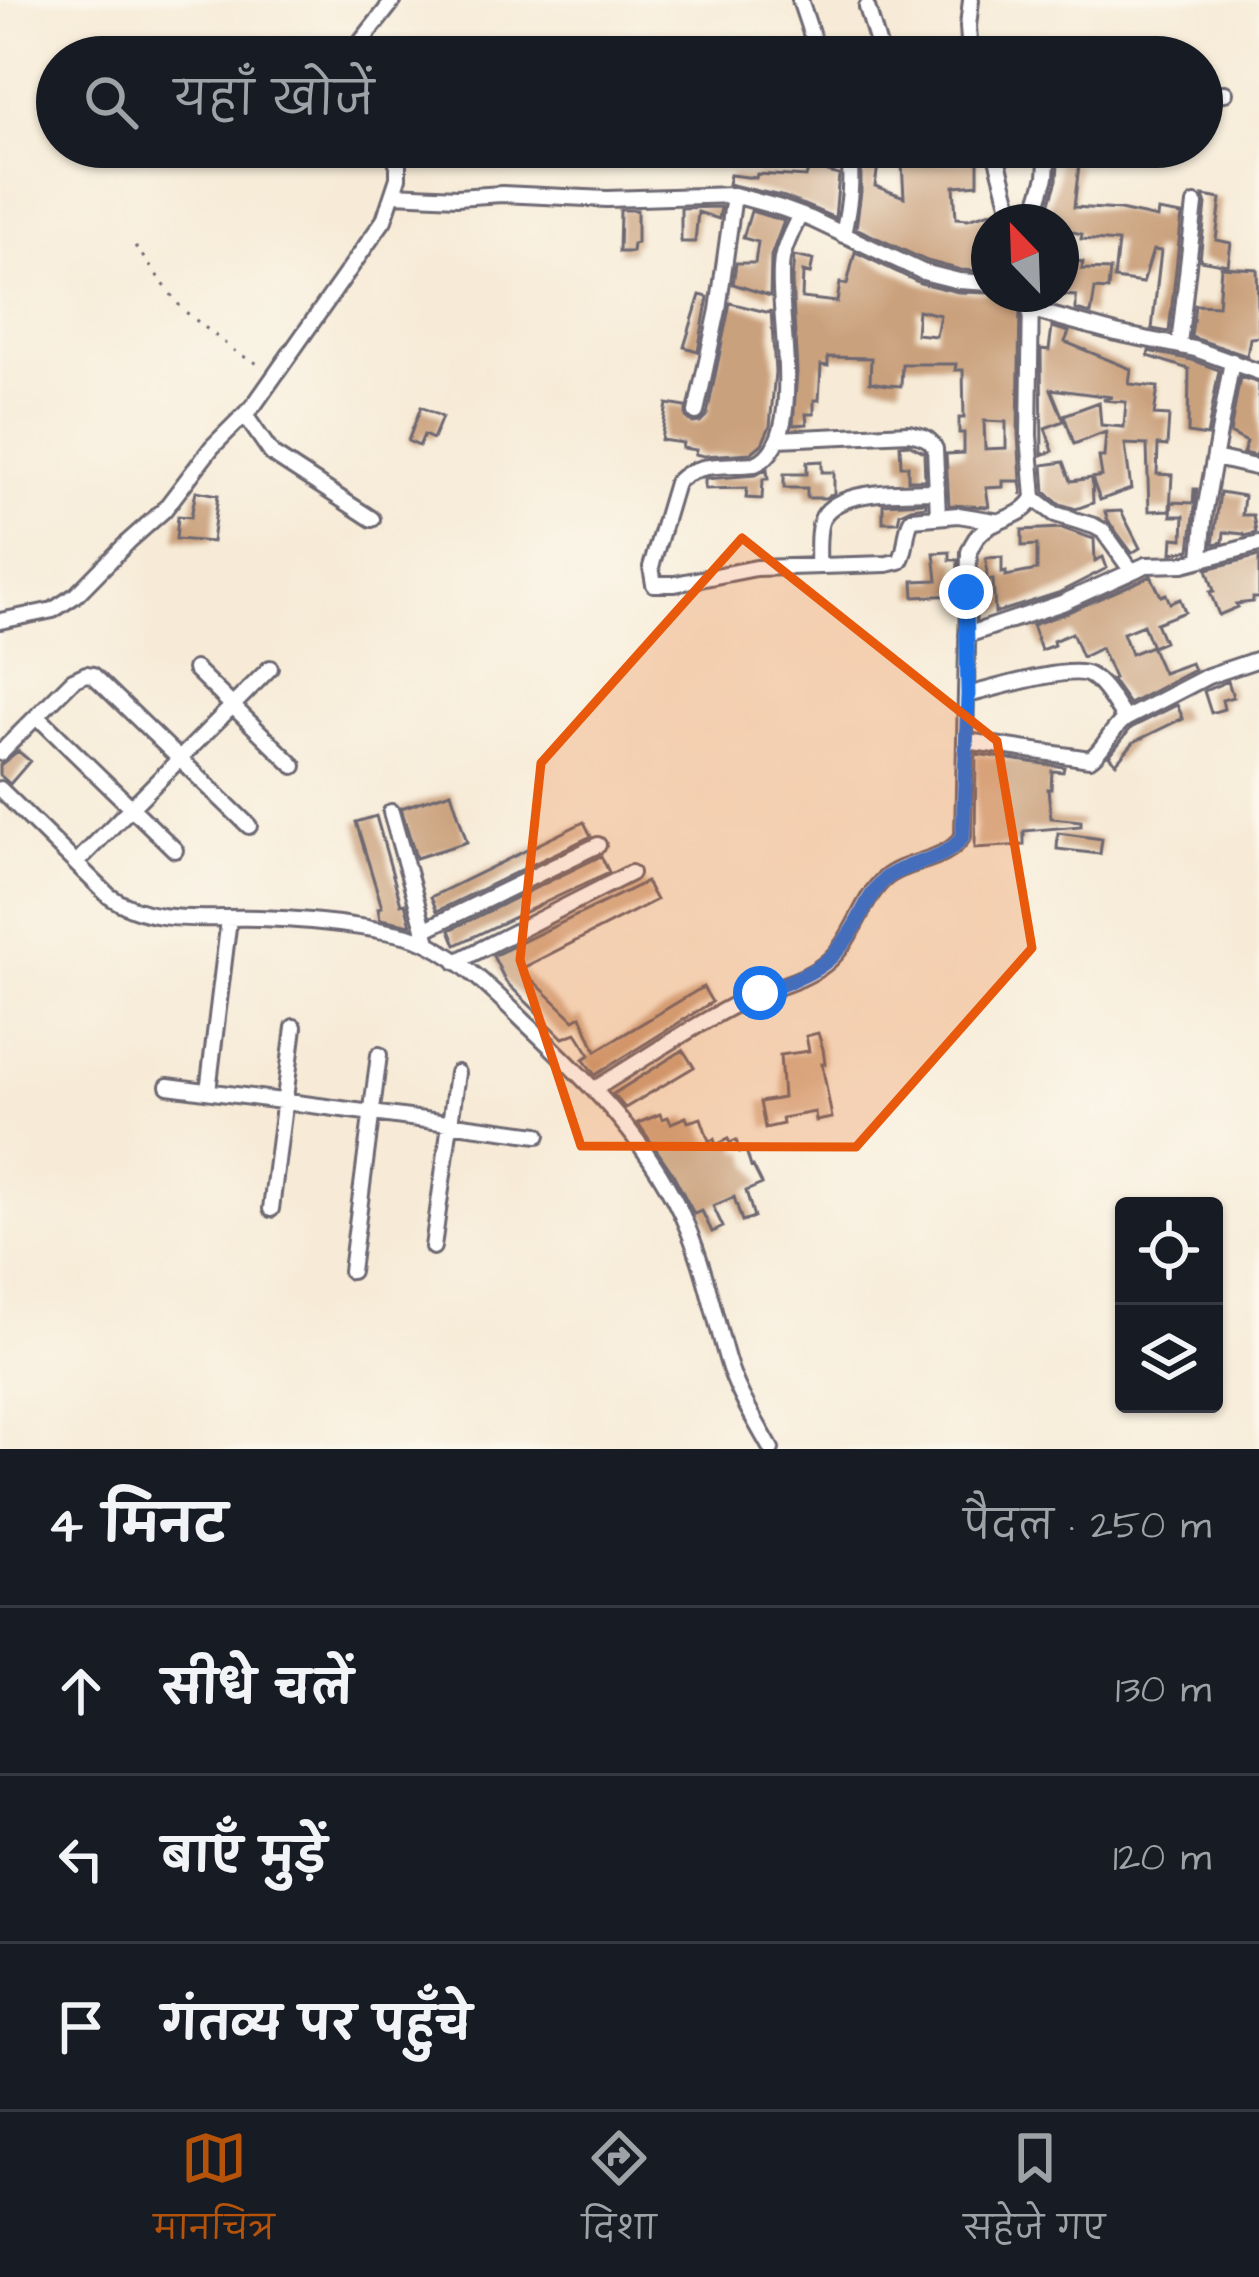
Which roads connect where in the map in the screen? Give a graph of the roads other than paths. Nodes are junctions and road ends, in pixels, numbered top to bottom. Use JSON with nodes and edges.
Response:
{"nodes":[{"id":1,"x":394,"y":0,"type":"edge"},
{"id":2,"x":800,"y":0,"type":"edge"},
{"id":3,"x":971,"y":0,"type":"edge"},
{"id":4,"x":867,"y":7,"type":"dead end"},
{"id":5,"x":366,"y":36,"type":"edge"},
{"id":6,"x":811,"y":36,"type":"edge"},
{"id":7,"x":876,"y":36,"type":"edge"},
{"id":8,"x":968,"y":36,"type":"edge"},
{"id":9,"x":398,"y":168,"type":"edge"},
{"id":10,"x":850,"y":168,"type":"edge"},
{"id":11,"x":1000,"y":168,"type":"edge"},
{"id":12,"x":1047,"y":168,"type":"edge"},
{"id":13,"x":394,"y":194,"type":"junction"},
{"id":14,"x":734,"y":195,"type":"junction"},
{"id":15,"x":1009,"y":204,"type":"edge"},
{"id":16,"x":1038,"y":204,"type":"edge"},
{"id":17,"x":1195,"y":204,"type":"dead end"},
{"id":18,"x":800,"y":215,"type":"junction"},
{"id":19,"x":843,"y":235,"type":"junction"},
{"id":20,"x":971,"y":282,"type":"edge"},
{"id":21,"x":1032,"y":312,"type":"edge"},
{"id":22,"x":1059,"y":312,"type":"edge"},
{"id":23,"x":1179,"y":345,"type":"junction"},
{"id":24,"x":1232,"y":362,"type":"junction"},
{"id":25,"x":1259,"y":372,"type":"edge"},
{"id":26,"x":696,"y":412,"type":"dead end"},
{"id":27,"x":245,"y":416,"type":"junction"},
{"id":28,"x":778,"y":439,"type":"junction"},
{"id":29,"x":1215,"y":458,"type":"junction"},
{"id":30,"x":1259,"y":468,"type":"edge"},
{"id":31,"x":937,"y":490,"type":"junction"},
{"id":32,"x":1034,"y":498,"type":"junction"},
{"id":33,"x":938,"y":516,"type":"junction"},
{"id":34,"x":372,"y":519,"type":"dead end"},
{"id":35,"x":995,"y":521,"type":"junction"},
{"id":36,"x":1259,"y":544,"type":"edge"},
{"id":37,"x":1201,"y":558,"type":"junction"},
{"id":38,"x":818,"y":566,"type":"junction"},
{"id":39,"x":1131,"y":570,"type":"junction"},
{"id":40,"x":0,"y":621,"type":"edge"},
{"id":41,"x":967,"y":635,"type":"junction"},
{"id":42,"x":1259,"y":659,"type":"edge"},
{"id":43,"x":269,"y":668,"type":"dead end"},
{"id":44,"x":195,"y":669,"type":"dead end"},
{"id":45,"x":968,"y":694,"type":"junction"},
{"id":46,"x":232,"y":706,"type":"junction"},
{"id":47,"x":37,"y":716,"type":"junction"},
{"id":48,"x":1125,"y":719,"type":"junction"},
{"id":49,"x":967,"y":741,"type":"junction"},
{"id":50,"x":0,"y":753,"type":"edge"},
{"id":51,"x":180,"y":758,"type":"junction"},
{"id":52,"x":294,"y":766,"type":"dead end"},
{"id":53,"x":0,"y":789,"type":"edge"},
{"id":54,"x":131,"y":808,"type":"junction"},
{"id":55,"x":391,"y":812,"type":"dead end"},
{"id":56,"x":249,"y":826,"type":"dead end"},
{"id":57,"x":598,"y":845,"type":"dead end"},
{"id":58,"x":176,"y":850,"type":"dead end"},
{"id":59,"x":76,"y":863,"type":"junction"},
{"id":60,"x":631,"y":873,"type":"dead end"},
{"id":61,"x":229,"y":919,"type":"junction"},
{"id":62,"x":426,"y":937,"type":"junction"},
{"id":63,"x":456,"y":962,"type":"junction"},
{"id":64,"x":294,"y":1027,"type":"dead end"},
{"id":65,"x":379,"y":1055,"type":"dead end"},
{"id":66,"x":458,"y":1073,"type":"dead end"},
{"id":67,"x":168,"y":1086,"type":"dead end"},
{"id":68,"x":596,"y":1088,"type":"junction"},
{"id":69,"x":208,"y":1091,"type":"junction"},
{"id":70,"x":286,"y":1102,"type":"junction"},
{"id":71,"x":372,"y":1113,"type":"junction"},
{"id":72,"x":451,"y":1124,"type":"junction"},
{"id":73,"x":538,"y":1135,"type":"dead end"},
{"id":74,"x":271,"y":1209,"type":"dead end"},
{"id":75,"x":433,"y":1247,"type":"dead end"},
{"id":76,"x":352,"y":1271,"type":"dead end"},
{"id":77,"x":771,"y":1449,"type":"edge"}],
"edges":[{"from":1,"to":5,"type":"street"},
{"from":2,"to":6,"type":"street"},
{"from":3,"to":8,"type":"street"},
{"from":4,"to":7,"type":"street"},
{"from":9,"to":13,"type":"street"},
{"from":10,"to":19,"type":"street"},
{"from":11,"to":15,"type":"street"},
{"from":12,"to":16,"type":"street"},
{"from":13,"to":14,"type":"street"},
{"from":13,"to":27,"type":"street"},
{"from":14,"to":18,"type":"street"},
{"from":14,"to":26,"type":"street"},
{"from":17,"to":23,"type":"street"},
{"from":18,"to":19,"type":"street"},
{"from":18,"to":28,"type":"street"},
{"from":19,"to":20,"type":"street"},
{"from":21,"to":32,"type":"street"},
{"from":22,"to":23,"type":"street"},
{"from":23,"to":24,"type":"street"},
{"from":24,"to":25,"type":"street"},
{"from":24,"to":29,"type":"street"},
{"from":27,"to":34,"type":"street"},
{"from":27,"to":40,"type":"street"},
{"from":28,"to":31,"type":"street"},
{"from":28,"to":38,"type":"street"},
{"from":29,"to":30,"type":"street"},
{"from":29,"to":37,"type":"street"},
{"from":31,"to":33,"type":"street"},
{"from":31,"to":38,"type":"street"},
{"from":32,"to":35,"type":"street"},
{"from":32,"to":39,"type":"street"},
{"from":33,"to":35,"type":"street"},
{"from":33,"to":38,"type":"street"},
{"from":35,"to":41,"type":"street"},
{"from":36,"to":37,"type":"street"},
{"from":37,"to":39,"type":"street"},
{"from":39,"to":41,"type":"street"},
{"from":41,"to":45,"type":"street"},
{"from":42,"to":48,"type":"street"},
{"from":43,"to":46,"type":"street"},
{"from":44,"to":46,"type":"street"},
{"from":45,"to":48,"type":"street"},
{"from":45,"to":49,"type":"street"},
{"from":46,"to":51,"type":"street"},
{"from":46,"to":52,"type":"street"},
{"from":47,"to":50,"type":"street"},
{"from":47,"to":51,"type":"street"},
{"from":47,"to":54,"type":"street"},
{"from":48,"to":49,"type":"street"},
{"from":49,"to":68,"type":"street"},
{"from":51,"to":54,"type":"street"},
{"from":51,"to":56,"type":"street"},
{"from":53,"to":59,"type":"street"},
{"from":54,"to":58,"type":"street"},
{"from":54,"to":59,"type":"street"},
{"from":55,"to":62,"type":"street"},
{"from":57,"to":62,"type":"street"},
{"from":59,"to":61,"type":"street"},
{"from":60,"to":63,"type":"street"},
{"from":61,"to":62,"type":"street"},
{"from":61,"to":69,"type":"street"},
{"from":62,"to":63,"type":"street"},
{"from":63,"to":68,"type":"street"},
{"from":64,"to":70,"type":"street"},
{"from":65,"to":71,"type":"street"},
{"from":66,"to":72,"type":"street"},
{"from":67,"to":69,"type":"street"},
{"from":68,"to":77,"type":"street"},
{"from":69,"to":70,"type":"street"},
{"from":70,"to":71,"type":"street"},
{"from":70,"to":74,"type":"street"},
{"from":71,"to":72,"type":"street"},
{"from":71,"to":76,"type":"street"},
{"from":72,"to":73,"type":"street"},
{"from":72,"to":75,"type":"street"}]}
